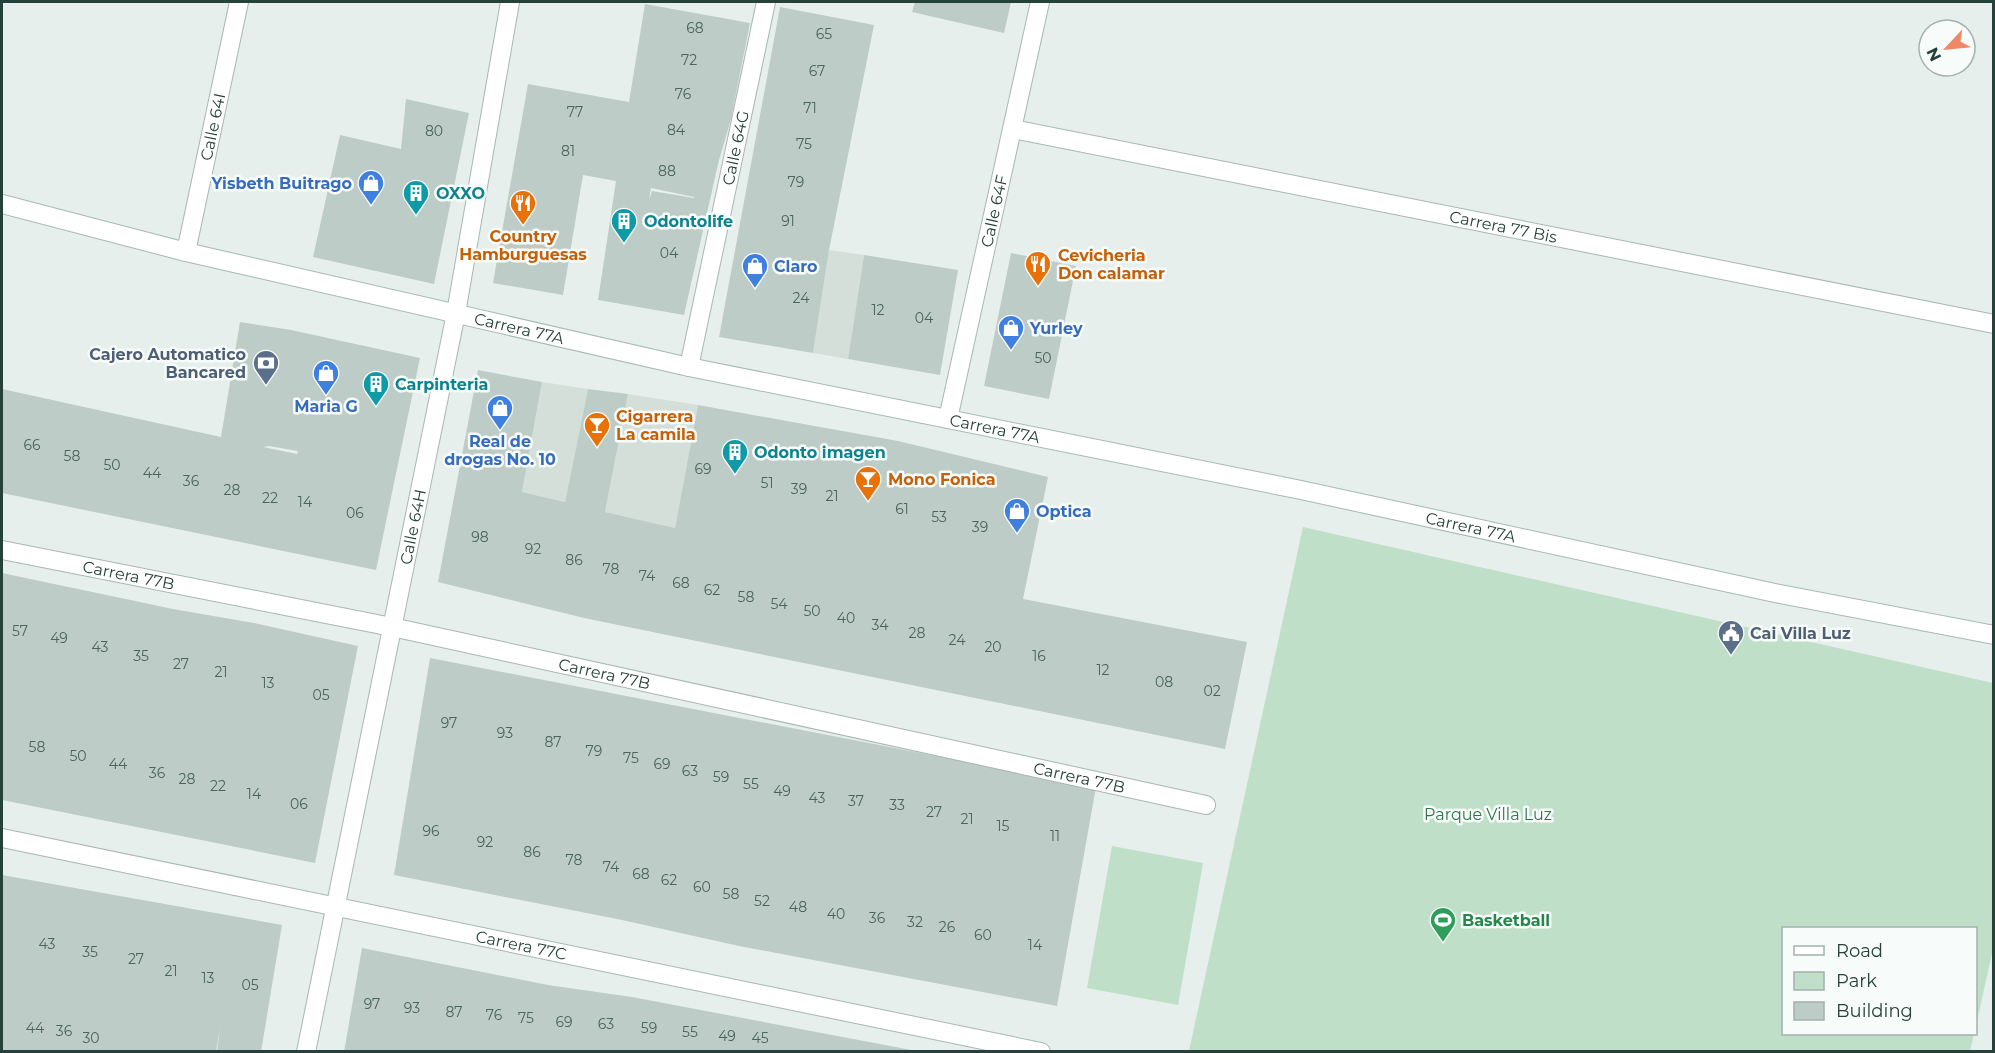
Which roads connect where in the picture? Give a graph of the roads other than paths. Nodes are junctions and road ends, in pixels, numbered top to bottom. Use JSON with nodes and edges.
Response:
{"nodes":[{"id":1,"x":239,"y":2,"type":"edge"},
{"id":2,"x":510,"y":2,"type":"edge"},
{"id":3,"x":766,"y":2,"type":"edge"},
{"id":4,"x":1040,"y":2,"type":"edge"},
{"id":5,"x":1013,"y":129,"type":"junction"},
{"id":6,"x":2,"y":204,"type":"edge"},
{"id":7,"x":186,"y":252,"type":"junction"},
{"id":8,"x":456,"y":314,"type":"junction"},
{"id":9,"x":1994,"y":324,"type":"edge"},
{"id":10,"x":689,"y":367,"type":"junction"},
{"id":11,"x":948,"y":419,"type":"junction"},
{"id":12,"x":2,"y":550,"type":"edge"},
{"id":13,"x":392,"y":627,"type":"junction"},
{"id":14,"x":1994,"y":635,"type":"edge"},
{"id":15,"x":1206,"y":805,"type":"dead end"},
{"id":16,"x":2,"y":838,"type":"edge"},
{"id":17,"x":335,"y":906,"type":"junction"},
{"id":18,"x":306,"y":1052,"type":"edge"},
{"id":19,"x":1041,"y":1052,"type":"edge"}],
"edges":[{"from":1,"to":7,"type":"street","name":"Calle 64I"},
{"from":2,"to":8,"type":"street","name":"Calle 64H"},
{"from":3,"to":10,"type":"street","name":"Calle 64G"},
{"from":4,"to":5,"type":"street","name":"Calle 64F"},
{"from":5,"to":9,"type":"street","name":"Carrera 77 Bis"},
{"from":5,"to":11,"type":"street","name":"Calle 64F"},
{"from":6,"to":7,"type":"street","name":"Carrera 77A"},
{"from":7,"to":8,"type":"street","name":"Carrera 77A"},
{"from":8,"to":10,"type":"street","name":"Carrera 77A"},
{"from":8,"to":13,"type":"street","name":"Calle 64H"},
{"from":10,"to":11,"type":"street","name":"Carrera 77A"},
{"from":11,"to":14,"type":"street","name":"Carrera 77A"},
{"from":12,"to":13,"type":"street","name":"Carrera 77B"},
{"from":13,"to":15,"type":"street","name":"Carrera 77B"},
{"from":13,"to":17,"type":"street","name":"Calle 64H"},
{"from":16,"to":17,"type":"street","name":"Carrera 77C"},
{"from":17,"to":18,"type":"street","name":"Calle 64H"},
{"from":17,"to":19,"type":"street","name":"Carrera 77C"}]}
